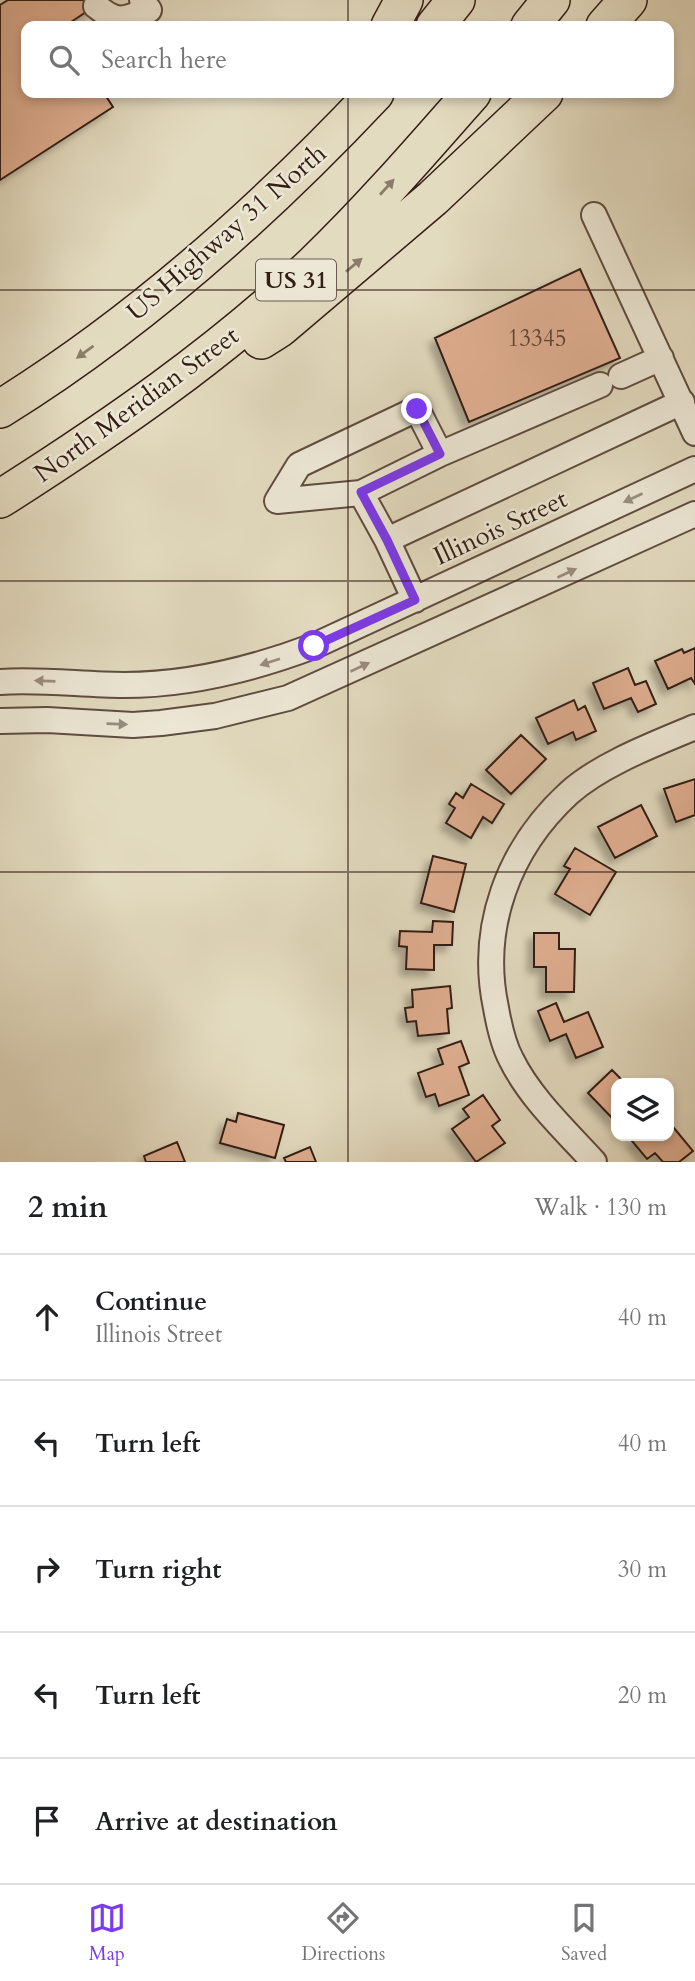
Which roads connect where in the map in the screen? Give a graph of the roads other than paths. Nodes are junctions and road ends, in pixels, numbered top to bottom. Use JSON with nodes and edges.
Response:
{"nodes":[{"id":1,"x":142,"y":0,"type":"edge"},
{"id":2,"x":404,"y":0,"type":"edge"},
{"id":3,"x":456,"y":0,"type":"edge"},
{"id":4,"x":551,"y":0,"type":"edge"},
{"id":5,"x":628,"y":0,"type":"edge"},
{"id":6,"x":96,"y":6,"type":"dead end"},
{"id":7,"x":393,"y":21,"type":"edge"},
{"id":8,"x":439,"y":21,"type":"edge"},
{"id":9,"x":534,"y":21,"type":"edge"},
{"id":10,"x":609,"y":21,"type":"edge"},
{"id":11,"x":350,"y":98,"type":"edge"},
{"id":12,"x":370,"y":98,"type":"edge"},
{"id":13,"x":467,"y":98,"type":"edge"},
{"id":14,"x":539,"y":98,"type":"edge"},
{"id":15,"x":323,"y":148,"type":"junction"},
{"id":16,"x":594,"y":215,"type":"dead end"},
{"id":17,"x":661,"y":358,"type":"junction"},
{"id":18,"x":682,"y":402,"type":"junction"},
{"id":19,"x":0,"y":409,"type":"edge"},
{"id":20,"x":695,"y":433,"type":"edge"},
{"id":21,"x":95,"y":439,"type":"junction"},
{"id":22,"x":440,"y":454,"type":"junction"},
{"id":23,"x":695,"y":469,"type":"edge"},
{"id":24,"x":361,"y":492,"type":"junction"},
{"id":25,"x":0,"y":499,"type":"edge"},
{"id":26,"x":695,"y":514,"type":"edge"},
{"id":27,"x":387,"y":540,"type":"junction"},
{"id":28,"x":415,"y":600,"type":"junction"},
{"id":29,"x":0,"y":682,"type":"edge"},
{"id":30,"x":0,"y":721,"type":"edge"},
{"id":31,"x":695,"y":727,"type":"edge"},
{"id":32,"x":594,"y":1162,"type":"edge"}],
"edges":[{"from":1,"to":6,"type":"street"},
{"from":2,"to":7,"type":"highway"},
{"from":3,"to":8,"type":"highway"},
{"from":4,"to":9,"type":"highway"},
{"from":5,"to":10,"type":"highway"},
{"from":11,"to":15,"type":"highway"},
{"from":12,"to":15,"type":"highway","name":"US Highway 31 North","number":"US 31"},
{"from":21,"to":13,"type":"highway","name":"North Meridian Street","number":"US 31","one_way":true},
{"from":21,"to":14,"type":"highway","one_way":true},
{"from":15,"to":19,"type":"highway","name":"US Highway 31 North","number":"US 31","one_way":true},
{"from":16,"to":17,"type":"street"},
{"from":17,"to":18,"type":"street"},
{"from":17,"to":22,"type":"street"},
{"from":18,"to":20,"type":"street"},
{"from":18,"to":27,"type":"street"},
{"from":21,"to":25,"type":"highway","name":"North Meridian Street","number":"US 31"},
{"from":22,"to":24,"type":"street"},
{"from":22,"to":24,"type":"street"},
{"from":23,"to":28,"type":"street","name":"Illinois Street","one_way":true},
{"from":24,"to":27,"type":"street"},
{"from":30,"to":26,"type":"street","one_way":true},
{"from":27,"to":28,"type":"street"},
{"from":28,"to":29,"type":"street","name":"Illinois Street","one_way":true},
{"from":31,"to":32,"type":"street"}]}
